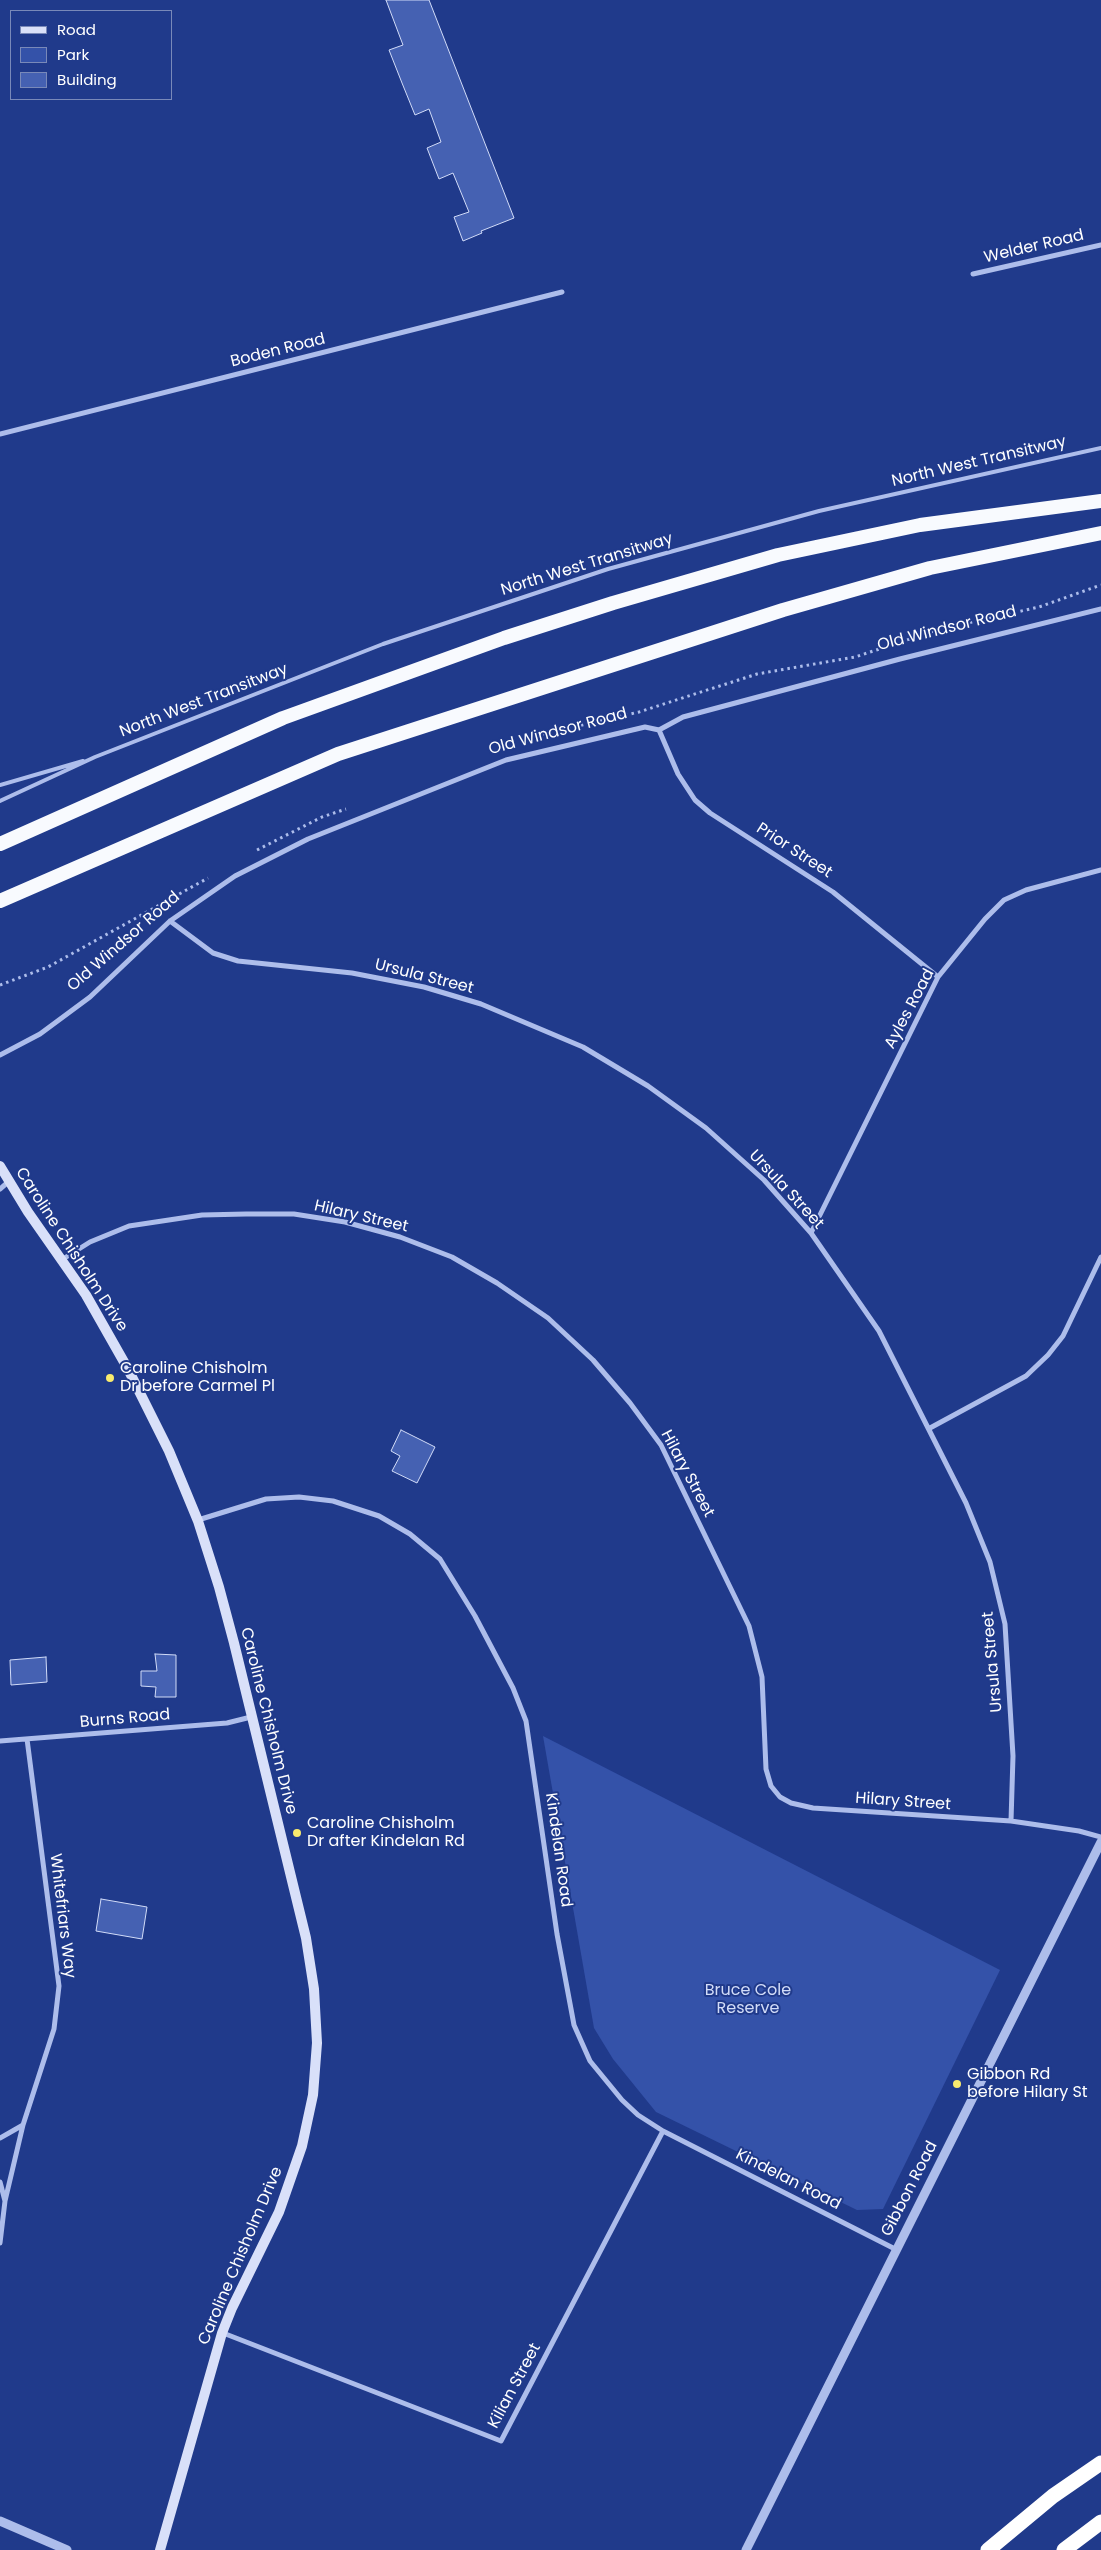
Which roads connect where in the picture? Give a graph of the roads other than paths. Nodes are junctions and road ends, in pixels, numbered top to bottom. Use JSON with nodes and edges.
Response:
{"nodes":[{"id":1,"x":1101,"y":245,"type":"edge"},
{"id":2,"x":973,"y":274,"type":"dead end"},
{"id":3,"x":562,"y":292,"type":"dead end"},
{"id":4,"x":0,"y":434,"type":"edge"},
{"id":5,"x":1101,"y":448,"type":"edge"},
{"id":6,"x":1101,"y":502,"type":"edge"},
{"id":7,"x":1101,"y":533,"type":"edge"},
{"id":8,"x":1101,"y":608,"type":"edge"},
{"id":9,"x":659,"y":730,"type":"junction"},
{"id":10,"x":95,"y":757,"type":"junction"},
{"id":11,"x":0,"y":785,"type":"edge"},
{"id":12,"x":0,"y":801,"type":"edge"},
{"id":13,"x":0,"y":844,"type":"edge"},
{"id":14,"x":1101,"y":870,"type":"edge"},
{"id":15,"x":0,"y":901,"type":"edge"},
{"id":16,"x":170,"y":921,"type":"junction"},
{"id":17,"x":938,"y":977,"type":"junction"},
{"id":18,"x":0,"y":1055,"type":"edge"},
{"id":19,"x":0,"y":1166,"type":"edge"},
{"id":20,"x":8,"y":1182,"type":"junction"},
{"id":21,"x":0,"y":1189,"type":"edge"},
{"id":22,"x":811,"y":1233,"type":"junction"},
{"id":23,"x":1101,"y":1257,"type":"edge"},
{"id":24,"x":63,"y":1259,"type":"junction"},
{"id":25,"x":930,"y":1428,"type":"junction"},
{"id":26,"x":198,"y":1521,"type":"junction"},
{"id":27,"x":251,"y":1717,"type":"junction"},
{"id":28,"x":27,"y":1739,"type":"junction"},
{"id":29,"x":0,"y":1741,"type":"edge"},
{"id":30,"x":1011,"y":1821,"type":"junction"},
{"id":31,"x":1101,"y":1837,"type":"edge"},
{"id":32,"x":1101,"y":1842,"type":"edge"},
{"id":33,"x":24,"y":2126,"type":"junction"},
{"id":34,"x":663,"y":2131,"type":"junction"},
{"id":35,"x":0,"y":2138,"type":"edge"},
{"id":36,"x":0,"y":2182,"type":"edge"},
{"id":37,"x":6,"y":2201,"type":"junction"},
{"id":38,"x":0,"y":2243,"type":"edge"},
{"id":39,"x":897,"y":2250,"type":"junction"},
{"id":40,"x":222,"y":2333,"type":"junction"},
{"id":41,"x":1101,"y":2463,"type":"edge"},
{"id":42,"x":0,"y":2521,"type":"edge"},
{"id":43,"x":1101,"y":2522,"type":"edge"},
{"id":44,"x":67,"y":2550,"type":"edge"},
{"id":45,"x":160,"y":2550,"type":"edge"},
{"id":46,"x":746,"y":2550,"type":"edge"},
{"id":47,"x":988,"y":2550,"type":"edge"},
{"id":48,"x":1064,"y":2550,"type":"edge"}],
"edges":[{"from":1,"to":2,"type":"street","name":"Welder Road"},
{"from":3,"to":4,"type":"street","name":"Boden Road"},
{"from":5,"to":10,"type":"lane","name":"North West Transitway"},
{"from":6,"to":13,"type":"highway"},
{"from":7,"to":15,"type":"highway"},
{"from":8,"to":9,"type":"street","name":"Old Windsor Road"},
{"from":9,"to":16,"type":"street","name":"Old Windsor Road"},
{"from":9,"to":17,"type":"street","name":"Prior Street"},
{"from":10,"to":11,"type":"lane","name":"North West Transitway"},
{"from":10,"to":12,"type":"lane","name":"North West Transitway"},
{"from":14,"to":17,"type":"street","name":"Ayles Road"},
{"from":16,"to":18,"type":"street","name":"Old Windsor Road"},
{"from":16,"to":22,"type":"street","name":"Ursula Street"},
{"from":17,"to":22,"type":"street","name":"Ayles Road"},
{"from":19,"to":20,"type":"main road","name":"Caroline Chisholm Drive"},
{"from":20,"to":21,"type":"street"},
{"from":20,"to":24,"type":"main road","name":"Caroline Chisholm Drive"},
{"from":22,"to":25,"type":"street","name":"Ursula Street"},
{"from":23,"to":25,"type":"street"},
{"from":24,"to":26,"type":"main road","name":"Caroline Chisholm Drive"},
{"from":24,"to":30,"type":"street","name":"Hilary Street"},
{"from":25,"to":30,"type":"street","name":"Ursula Street"},
{"from":26,"to":27,"type":"main road","name":"Caroline Chisholm Drive"},
{"from":26,"to":34,"type":"street","name":"Kindelan Road"},
{"from":27,"to":28,"type":"street","name":"Burns Road"},
{"from":27,"to":40,"type":"main road","name":"Caroline Chisholm Drive"},
{"from":28,"to":29,"type":"street","name":"Burns Road"},
{"from":28,"to":33,"type":"street","name":"Whitefriars Way"},
{"from":30,"to":31,"type":"street","name":"Hilary Street"},
{"from":32,"to":39,"type":"street","name":"Gibbon Road"},
{"from":33,"to":35,"type":"street"},
{"from":33,"to":37,"type":"street","name":"Whitefriars Way"},
{"from":34,"to":39,"type":"street","name":"Kindelan Road"},
{"from":34,"to":40,"type":"street","name":"Kilian Street"},
{"from":36,"to":37,"type":"street"},
{"from":37,"to":38,"type":"street","name":"Whitefriars Way"},
{"from":39,"to":46,"type":"street","name":"Gibbon Road"},
{"from":40,"to":45,"type":"main road","name":"Caroline Chisholm Drive"},
{"from":41,"to":47,"type":"highway"},
{"from":42,"to":44,"type":"street"},
{"from":43,"to":48,"type":"highway"}]}
